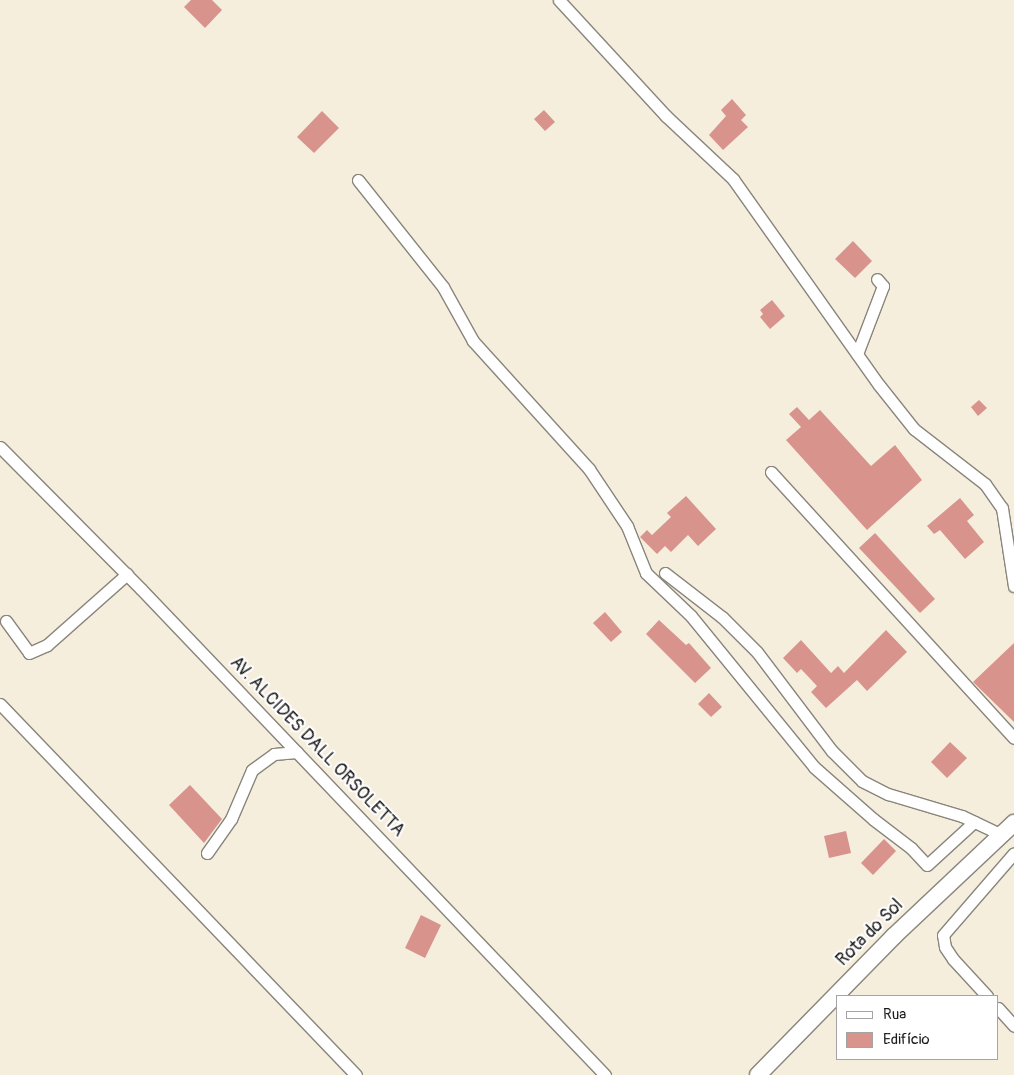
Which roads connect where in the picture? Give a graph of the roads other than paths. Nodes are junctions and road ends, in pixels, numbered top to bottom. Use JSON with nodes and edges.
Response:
{"nodes":[{"id":1,"x":559,"y":0,"type":"edge"},
{"id":2,"x":358,"y":180,"type":"dead end"},
{"id":3,"x":877,"y":278,"type":"dead end"},
{"id":4,"x":857,"y":354,"type":"junction"},
{"id":5,"x":0,"y":447,"type":"edge"},
{"id":6,"x":771,"y":472,"type":"dead end"},
{"id":7,"x":665,"y":573,"type":"dead end"},
{"id":8,"x":127,"y":574,"type":"junction"},
{"id":9,"x":1014,"y":586,"type":"edge"},
{"id":10,"x":6,"y":621,"type":"dead end"},
{"id":11,"x":0,"y":704,"type":"edge"},
{"id":12,"x":1014,"y":738,"type":"edge"},
{"id":13,"x":297,"y":752,"type":"junction"},
{"id":14,"x":974,"y":822,"type":"junction"},
{"id":15,"x":1014,"y":823,"type":"edge"},
{"id":16,"x":1002,"y":835,"type":"junction"},
{"id":17,"x":208,"y":853,"type":"dead end"},
{"id":18,"x":1014,"y":853,"type":"edge"},
{"id":19,"x":836,"y":995,"type":"edge"},
{"id":20,"x":836,"y":995,"type":"edge"},
{"id":21,"x":986,"y":995,"type":"edge"},
{"id":22,"x":999,"y":1009,"type":"edge"},
{"id":23,"x":1014,"y":1026,"type":"edge"},
{"id":24,"x":356,"y":1075,"type":"edge"},
{"id":25,"x":605,"y":1075,"type":"edge"},
{"id":26,"x":758,"y":1075,"type":"edge"}],
"edges":[{"from":1,"to":4,"type":"street"},
{"from":2,"to":14,"type":"street"},
{"from":3,"to":4,"type":"street"},
{"from":4,"to":9,"type":"street"},
{"from":5,"to":8,"type":"street","name":"AV. ALCIDES DALL ORSOLETTA"},
{"from":6,"to":12,"type":"street"},
{"from":7,"to":14,"type":"street"},
{"from":8,"to":10,"type":"street"},
{"from":8,"to":13,"type":"street","name":"AV. ALCIDES DALL ORSOLETTA"},
{"from":11,"to":24,"type":"street"},
{"from":13,"to":17,"type":"street"},
{"from":13,"to":25,"type":"street","name":"AV. ALCIDES DALL ORSOLETTA"},
{"from":14,"to":16,"type":"street"},
{"from":15,"to":16,"type":"highway","name":"Rota do Sol"},
{"from":16,"to":19,"type":"highway","name":"Rota do Sol"},
{"from":18,"to":21,"type":"street"},
{"from":20,"to":26,"type":"highway","name":"Rota do Sol"},
{"from":22,"to":23,"type":"street"}]}
